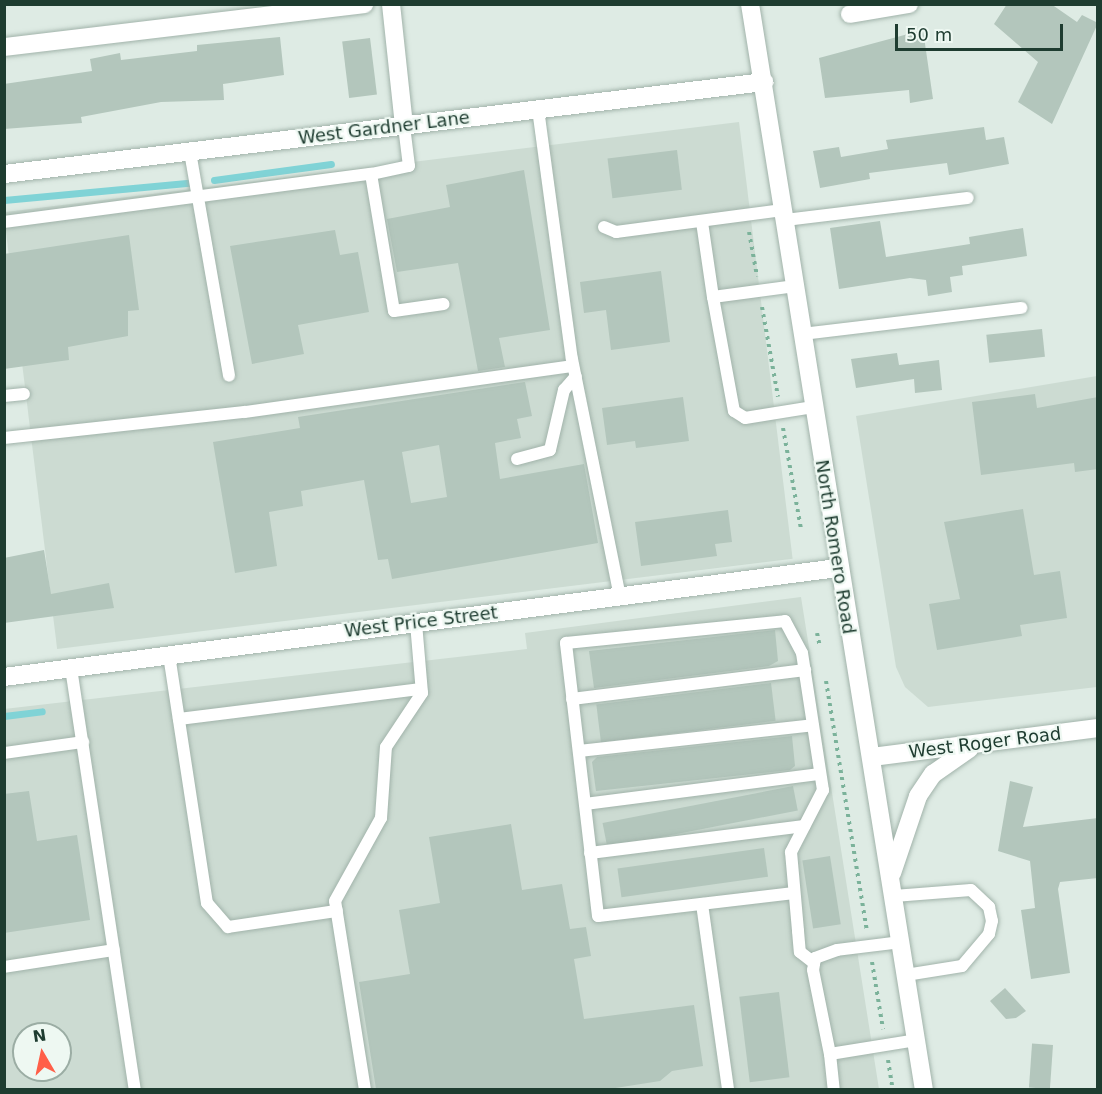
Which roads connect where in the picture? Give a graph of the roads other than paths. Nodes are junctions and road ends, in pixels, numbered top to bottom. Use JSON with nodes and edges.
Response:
{"nodes":[{"id":1,"x":364,"y":4,"type":"edge"},
{"id":2,"x":391,"y":4,"type":"edge"},
{"id":3,"x":750,"y":4,"type":"edge"},
{"id":4,"x":909,"y":4,"type":"edge"},
{"id":5,"x":189,"y":13,"type":"edge"},
{"id":6,"x":850,"y":14,"type":"dead end"},
{"id":7,"x":4,"y":47,"type":"edge"},
{"id":8,"x":764,"y":82,"type":"junction"},
{"id":9,"x":538,"y":109,"type":"junction"},
{"id":10,"x":404,"y":126,"type":"junction"},
{"id":11,"x":190,"y":152,"type":"junction"},
{"id":12,"x":4,"y":174,"type":"edge"},
{"id":13,"x":371,"y":174,"type":"junction"},
{"id":14,"x":968,"y":198,"type":"dead end"},
{"id":15,"x":198,"y":199,"type":"junction"},
{"id":16,"x":784,"y":215,"type":"junction"},
{"id":17,"x":4,"y":222,"type":"edge"},
{"id":18,"x":702,"y":222,"type":"junction"},
{"id":19,"x":604,"y":227,"type":"dead end"},
{"id":20,"x":795,"y":286,"type":"junction"},
{"id":21,"x":713,"y":297,"type":"junction"},
{"id":22,"x":444,"y":304,"type":"dead end"},
{"id":23,"x":1021,"y":308,"type":"dead end"},
{"id":24,"x":802,"y":334,"type":"junction"},
{"id":25,"x":574,"y":371,"type":"junction"},
{"id":26,"x":229,"y":376,"type":"dead end"},
{"id":27,"x":24,"y":394,"type":"dead end"},
{"id":28,"x":4,"y":396,"type":"edge"},
{"id":29,"x":813,"y":407,"type":"junction"},
{"id":30,"x":4,"y":438,"type":"edge"},
{"id":31,"x":517,"y":459,"type":"dead end"},
{"id":32,"x":837,"y":568,"type":"junction"},
{"id":33,"x":620,"y":596,"type":"junction"},
{"id":34,"x":416,"y":623,"type":"junction"},
{"id":35,"x":169,"y":655,"type":"junction"},
{"id":36,"x":71,"y":668,"type":"junction"},
{"id":37,"x":805,"y":670,"type":"junction"},
{"id":38,"x":4,"y":677,"type":"edge"},
{"id":39,"x":421,"y":688,"type":"junction"},
{"id":40,"x":572,"y":699,"type":"junction"},
{"id":41,"x":179,"y":719,"type":"junction"},
{"id":42,"x":813,"y":725,"type":"junction"},
{"id":43,"x":1098,"y":728,"type":"edge"},
{"id":44,"x":82,"y":742,"type":"junction"},
{"id":45,"x":979,"y":744,"type":"junction"},
{"id":46,"x":579,"y":751,"type":"junction"},
{"id":47,"x":4,"y":753,"type":"edge"},
{"id":48,"x":872,"y":757,"type":"junction"},
{"id":49,"x":820,"y":774,"type":"junction"},
{"id":50,"x":585,"y":804,"type":"junction"},
{"id":51,"x":804,"y":826,"type":"junction"},
{"id":52,"x":590,"y":853,"type":"junction"},
{"id":53,"x":892,"y":887,"type":"junction"},
{"id":54,"x":794,"y":893,"type":"junction"},
{"id":55,"x":702,"y":904,"type":"junction"},
{"id":56,"x":337,"y":911,"type":"junction"},
{"id":57,"x":901,"y":942,"type":"junction"},
{"id":58,"x":114,"y":950,"type":"junction"},
{"id":59,"x":814,"y":963,"type":"junction"},
{"id":60,"x":4,"y":967,"type":"edge"},
{"id":61,"x":906,"y":975,"type":"junction"},
{"id":62,"x":916,"y":1040,"type":"junction"},
{"id":63,"x":830,"y":1054,"type":"junction"},
{"id":64,"x":135,"y":1089,"type":"edge"},
{"id":65,"x":365,"y":1089,"type":"edge"},
{"id":66,"x":728,"y":1089,"type":"edge"},
{"id":67,"x":834,"y":1089,"type":"edge"},
{"id":68,"x":924,"y":1089,"type":"edge"}],
"edges":[{"from":1,"to":5,"type":"street"},
{"from":2,"to":10,"type":"street"},
{"from":3,"to":8,"type":"street","name":"North Romero Road"},
{"from":4,"to":6,"type":"street"},
{"from":5,"to":7,"type":"street"},
{"from":8,"to":9,"type":"street","name":"West Gardner Lane"},
{"from":8,"to":16,"type":"street","name":"North Romero Road"},
{"from":9,"to":10,"type":"street","name":"West Gardner Lane"},
{"from":9,"to":25,"type":"lane"},
{"from":10,"to":11,"type":"street","name":"West Gardner Lane"},
{"from":10,"to":13,"type":"lane"},
{"from":11,"to":12,"type":"street","name":"West Gardner Lane"},
{"from":11,"to":15,"type":"lane"},
{"from":13,"to":15,"type":"lane"},
{"from":13,"to":22,"type":"lane"},
{"from":14,"to":16,"type":"lane"},
{"from":15,"to":17,"type":"lane"},
{"from":15,"to":26,"type":"lane"},
{"from":16,"to":18,"type":"lane"},
{"from":16,"to":20,"type":"street","name":"North Romero Road"},
{"from":18,"to":19,"type":"lane"},
{"from":18,"to":21,"type":"lane"},
{"from":20,"to":21,"type":"lane"},
{"from":20,"to":24,"type":"street","name":"North Romero Road"},
{"from":21,"to":29,"type":"lane"},
{"from":23,"to":24,"type":"lane"},
{"from":24,"to":29,"type":"street","name":"North Romero Road"},
{"from":25,"to":30,"type":"lane"},
{"from":25,"to":31,"type":"lane"},
{"from":25,"to":33,"type":"lane"},
{"from":27,"to":28,"type":"lane"},
{"from":29,"to":32,"type":"street","name":"North Romero Road"},
{"from":32,"to":33,"type":"street","name":"West Price Street"},
{"from":32,"to":48,"type":"street","name":"North Romero Road"},
{"from":33,"to":34,"type":"street","name":"West Price Street"},
{"from":34,"to":35,"type":"street","name":"West Price Street"},
{"from":34,"to":39,"type":"lane"},
{"from":35,"to":36,"type":"street","name":"West Price Street"},
{"from":35,"to":41,"type":"lane"},
{"from":36,"to":38,"type":"street","name":"West Price Street"},
{"from":36,"to":44,"type":"lane"},
{"from":37,"to":40,"type":"lane"},
{"from":37,"to":40,"type":"lane"},
{"from":37,"to":42,"type":"lane"},
{"from":39,"to":41,"type":"lane"},
{"from":39,"to":56,"type":"lane"},
{"from":40,"to":46,"type":"lane"},
{"from":41,"to":56,"type":"lane"},
{"from":42,"to":46,"type":"lane"},
{"from":42,"to":49,"type":"lane"},
{"from":43,"to":45,"type":"street","name":"West Roger Road"},
{"from":44,"to":47,"type":"lane"},
{"from":44,"to":58,"type":"lane"},
{"from":45,"to":48,"type":"street","name":"West Roger Road"},
{"from":45,"to":53,"type":"street"},
{"from":46,"to":50,"type":"lane"},
{"from":48,"to":53,"type":"street","name":"North Romero Road"},
{"from":49,"to":50,"type":"lane"},
{"from":49,"to":51,"type":"lane"},
{"from":50,"to":52,"type":"lane"},
{"from":51,"to":52,"type":"lane"},
{"from":51,"to":54,"type":"lane"},
{"from":52,"to":55,"type":"lane"},
{"from":53,"to":57,"type":"street","name":"North Romero Road"},
{"from":53,"to":61,"type":"lane"},
{"from":54,"to":55,"type":"lane"},
{"from":54,"to":59,"type":"lane"},
{"from":55,"to":66,"type":"lane"},
{"from":56,"to":65,"type":"lane"},
{"from":57,"to":59,"type":"lane"},
{"from":57,"to":61,"type":"street","name":"North Romero Road"},
{"from":58,"to":60,"type":"lane"},
{"from":58,"to":64,"type":"lane"},
{"from":59,"to":63,"type":"lane"},
{"from":61,"to":62,"type":"street","name":"North Romero Road"},
{"from":62,"to":63,"type":"lane"},
{"from":62,"to":68,"type":"street","name":"North Romero Road"},
{"from":63,"to":67,"type":"lane"}]}
